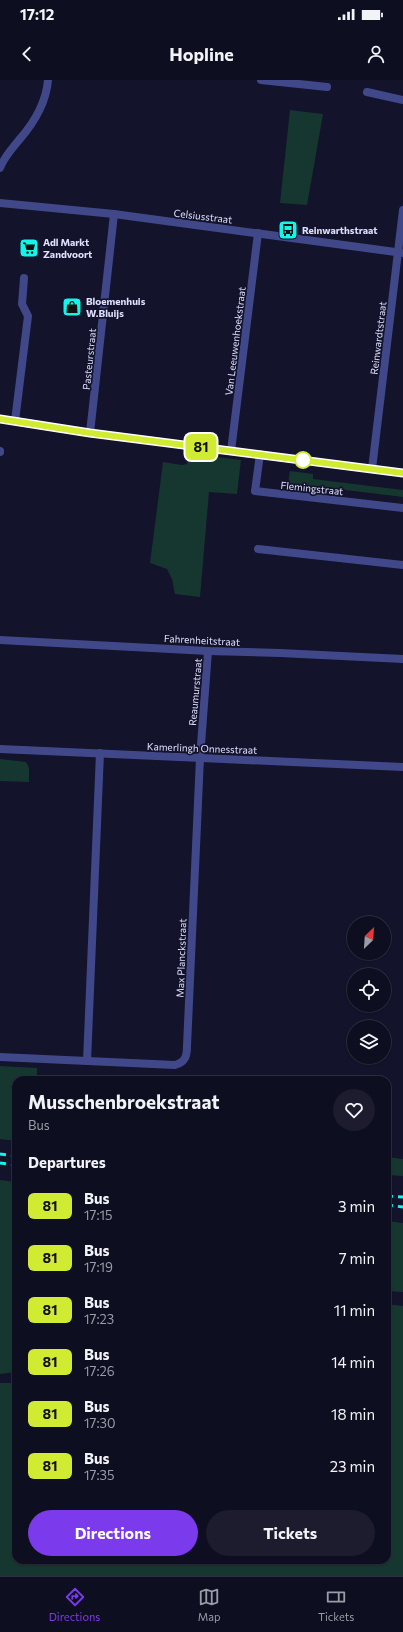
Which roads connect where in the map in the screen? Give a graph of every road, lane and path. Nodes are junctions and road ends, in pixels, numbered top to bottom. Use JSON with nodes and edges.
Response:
{"nodes":[{"id":1,"x":48,"y":80,"type":"edge"},
{"id":2,"x":261,"y":80,"type":"edge"},
{"id":3,"x":327,"y":87,"type":"dead end"},
{"id":4,"x":367,"y":92,"type":"dead end"},
{"id":5,"x":403,"y":100,"type":"edge"},
{"id":6,"x":0,"y":168,"type":"edge"},
{"id":7,"x":0,"y":203,"type":"edge"},
{"id":8,"x":403,"y":210,"type":"edge"},
{"id":9,"x":114,"y":214,"type":"junction"},
{"id":10,"x":258,"y":233,"type":"junction"},
{"id":11,"x":401,"y":253,"type":"edge"},
{"id":12,"x":24,"y":278,"type":"dead end"},
{"id":13,"x":0,"y":419,"type":"edge"},
{"id":14,"x":15,"y":421,"type":"junction"},
{"id":15,"x":90,"y":433,"type":"junction"},
{"id":16,"x":231,"y":451,"type":"junction"},
{"id":17,"x":260,"y":454,"type":"junction"},
{"id":18,"x":372,"y":469,"type":"junction"},
{"id":19,"x":403,"y":473,"type":"edge"},
{"id":20,"x":403,"y":508,"type":"edge"},
{"id":21,"x":258,"y":549,"type":"dead end"},
{"id":22,"x":403,"y":565,"type":"edge"},
{"id":23,"x":0,"y":640,"type":"edge"},
{"id":24,"x":208,"y":651,"type":"junction"},
{"id":25,"x":403,"y":659,"type":"edge"},
{"id":26,"x":0,"y":749,"type":"edge"},
{"id":27,"x":100,"y":754,"type":"junction"},
{"id":28,"x":200,"y":758,"type":"junction"},
{"id":29,"x":403,"y":767,"type":"edge"},
{"id":30,"x":0,"y":1057,"type":"edge"},
{"id":31,"x":87,"y":1061,"type":"junction"}],
"edges":[{"from":1,"to":6,"type":"street"},
{"from":2,"to":3,"type":"street"},
{"from":4,"to":5,"type":"street"},
{"from":7,"to":9,"type":"street","name":"Celsiusstraat"},
{"from":8,"to":11,"type":"street","name":"Reinwardtstraat"},
{"from":9,"to":10,"type":"street","name":"Celsiusstraat"},
{"from":9,"to":15,"type":"street","name":"Pasteurstraat"},
{"from":10,"to":11,"type":"street","name":"Celsiusstraat"},
{"from":10,"to":16,"type":"street","name":"Van Leeuwenhoekstraat"},
{"from":11,"to":18,"type":"street","name":"Reinwardtstraat"},
{"from":12,"to":14,"type":"street"},
{"from":13,"to":14,"type":"street"},
{"from":14,"to":15,"type":"street"},
{"from":15,"to":16,"type":"street"},
{"from":16,"to":17,"type":"street"},
{"from":17,"to":18,"type":"street"},
{"from":17,"to":20,"type":"street","name":"Flemingstraat"},
{"from":18,"to":19,"type":"street"},
{"from":21,"to":22,"type":"street"},
{"from":23,"to":24,"type":"street","name":"Fahrenheitstraat"},
{"from":24,"to":25,"type":"street","name":"Fahrenheitstraat"},
{"from":24,"to":28,"type":"street","name":"Reaumurstraat"},
{"from":26,"to":27,"type":"street","name":"Kamerlingh Onnesstraat"},
{"from":27,"to":28,"type":"street","name":"Kamerlingh Onnesstraat"},
{"from":27,"to":31,"type":"street"},
{"from":28,"to":29,"type":"street","name":"Kamerlingh Onnesstraat"},
{"from":28,"to":31,"type":"street","name":"Max Planckstraat"},
{"from":30,"to":31,"type":"street","name":"Max Planckstraat"}]}
